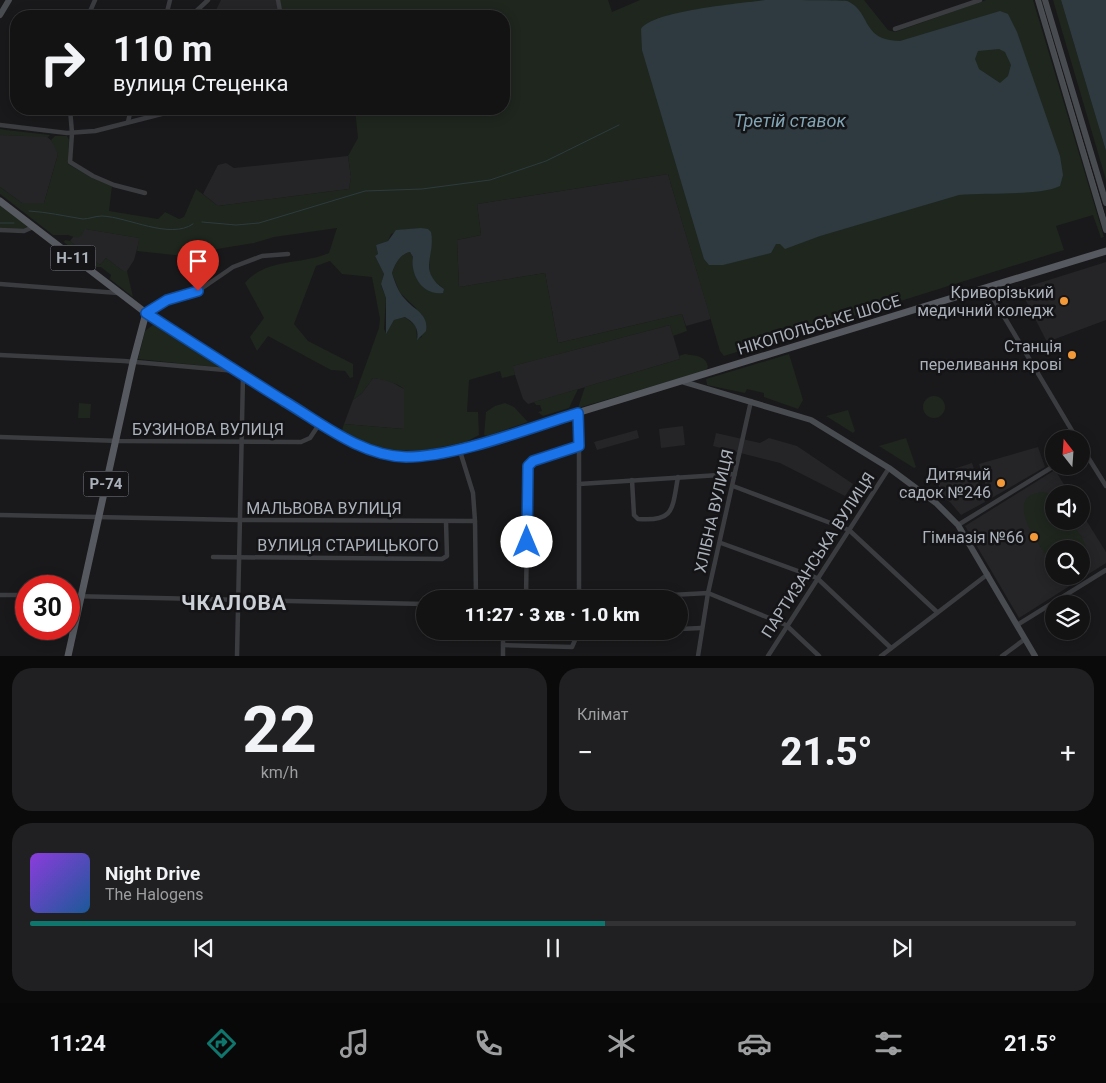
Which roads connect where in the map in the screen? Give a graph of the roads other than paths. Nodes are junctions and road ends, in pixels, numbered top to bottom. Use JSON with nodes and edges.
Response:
{"nodes":[{"id":1,"x":8,"y":0,"type":"edge"},
{"id":2,"x":208,"y":0,"type":"edge"},
{"id":3,"x":980,"y":0,"type":"edge"},
{"id":4,"x":1038,"y":0,"type":"edge"},
{"id":5,"x":1044,"y":0,"type":"edge"},
{"id":6,"x":197,"y":10,"type":"edge"},
{"id":7,"x":0,"y":15,"type":"edge"},
{"id":8,"x":895,"y":29,"type":"dead end"},
{"id":9,"x":70,"y":115,"type":"edge"},
{"id":10,"x":130,"y":115,"type":"edge"},
{"id":11,"x":157,"y":115,"type":"edge"},
{"id":12,"x":128,"y":122,"type":"junction"},
{"id":13,"x":0,"y":125,"type":"edge"},
{"id":14,"x":72,"y":133,"type":"junction"},
{"id":15,"x":145,"y":193,"type":"dead end"},
{"id":16,"x":0,"y":201,"type":"edge"},
{"id":17,"x":1106,"y":203,"type":"edge"},
{"id":18,"x":33,"y":227,"type":"junction"},
{"id":19,"x":0,"y":230,"type":"edge"},
{"id":20,"x":1106,"y":230,"type":"edge"},
{"id":21,"x":1106,"y":251,"type":"edge"},
{"id":22,"x":288,"y":254,"type":"dead end"},
{"id":23,"x":0,"y":284,"type":"edge"},
{"id":24,"x":987,"y":288,"type":"junction"},
{"id":25,"x":118,"y":293,"type":"junction"},
{"id":26,"x":146,"y":313,"type":"junction"},
{"id":27,"x":0,"y":355,"type":"edge"},
{"id":28,"x":133,"y":362,"type":"junction"},
{"id":29,"x":236,"y":371,"type":"junction"},
{"id":30,"x":243,"y":376,"type":"junction"},
{"id":31,"x":684,"y":382,"type":"junction"},
{"id":32,"x":751,"y":402,"type":"junction"},
{"id":33,"x":578,"y":413,"type":"junction"},
{"id":34,"x":320,"y":423,"type":"junction"},
{"id":35,"x":1072,"y":430,"type":"edge"},
{"id":36,"x":0,"y":437,"type":"edge"},
{"id":37,"x":116,"y":441,"type":"junction"},
{"id":38,"x":241,"y":443,"type":"junction"},
{"id":39,"x":579,"y":446,"type":"junction"},
{"id":40,"x":459,"y":448,"type":"junction"},
{"id":41,"x":1090,"y":461,"type":"edge"},
{"id":42,"x":889,"y":468,"type":"junction"},
{"id":43,"x":1045,"y":472,"type":"edge"},
{"id":44,"x":735,"y":474,"type":"junction"},
{"id":45,"x":678,"y":478,"type":"junction"},
{"id":46,"x":632,"y":480,"type":"junction"},
{"id":47,"x":579,"y":484,"type":"junction"},
{"id":48,"x":733,"y":486,"type":"junction"},
{"id":49,"x":1106,"y":486,"type":"edge"},
{"id":50,"x":0,"y":515,"type":"edge"},
{"id":51,"x":98,"y":516,"type":"junction"},
{"id":52,"x":239,"y":520,"type":"junction"},
{"id":53,"x":474,"y":521,"type":"junction"},
{"id":54,"x":446,"y":522,"type":"junction"},
{"id":55,"x":958,"y":525,"type":"junction"},
{"id":56,"x":849,"y":530,"type":"junction"},
{"id":57,"x":721,"y":543,"type":"junction"},
{"id":58,"x":213,"y":557,"type":"dead end"},
{"id":59,"x":239,"y":557,"type":"junction"},
{"id":60,"x":1106,"y":570,"type":"edge"},
{"id":61,"x":988,"y":574,"type":"junction"},
{"id":62,"x":817,"y":578,"type":"junction"},
{"id":63,"x":476,"y":590,"type":"edge"},
{"id":64,"x":526,"y":590,"type":"edge"},
{"id":65,"x":579,"y":590,"type":"edge"},
{"id":66,"x":708,"y":593,"type":"junction"},
{"id":67,"x":688,"y":594,"type":"edge"},
{"id":68,"x":0,"y":595,"type":"edge"},
{"id":69,"x":15,"y":595,"type":"edge"},
{"id":70,"x":80,"y":597,"type":"joint"},
{"id":71,"x":238,"y":602,"type":"junction"},
{"id":72,"x":416,"y":604,"type":"edge"},
{"id":73,"x":937,"y":612,"type":"junction"},
{"id":74,"x":786,"y":625,"type":"junction"},
{"id":75,"x":1018,"y":625,"type":"junction"},
{"id":76,"x":701,"y":628,"type":"junction"},
{"id":77,"x":688,"y":629,"type":"edge"},
{"id":78,"x":1025,"y":639,"type":"junction"},
{"id":79,"x":71,"y":640,"type":"edge"},
{"id":80,"x":503,"y":640,"type":"edge"},
{"id":81,"x":575,"y":640,"type":"edge"},
{"id":82,"x":503,"y":646,"type":"junction"},
{"id":83,"x":891,"y":648,"type":"junction"},
{"id":84,"x":68,"y":656,"type":"edge"},
{"id":85,"x":238,"y":656,"type":"edge"},
{"id":86,"x":504,"y":656,"type":"edge"},
{"id":87,"x":698,"y":656,"type":"edge"},
{"id":88,"x":768,"y":656,"type":"edge"},
{"id":89,"x":819,"y":656,"type":"edge"},
{"id":90,"x":880,"y":656,"type":"edge"},
{"id":91,"x":1002,"y":656,"type":"edge"},
{"id":92,"x":1035,"y":656,"type":"edge"}],
"edges":[{"from":1,"to":7,"type":"street"},
{"from":2,"to":6,"type":"street"},
{"from":3,"to":8,"type":"street"},
{"from":4,"to":20,"type":"street"},
{"from":5,"to":17,"type":"street"},
{"from":9,"to":14,"type":"street"},
{"from":10,"to":12,"type":"street"},
{"from":11,"to":12,"type":"street"},
{"from":12,"to":14,"type":"street"},
{"from":13,"to":14,"type":"street"},
{"from":14,"to":15,"type":"street"},
{"from":16,"to":18,"type":"main road","number":"Н-11"},
{"from":18,"to":19,"type":"street"},
{"from":18,"to":25,"type":"main road","number":"Н-11"},
{"from":21,"to":24,"type":"main road","name":"НІКОПОЛЬСЬКЕ ШОСЕ","number":"Н-11"},
{"from":22,"to":26,"type":"street"},
{"from":23,"to":25,"type":"street"},
{"from":24,"to":31,"type":"main road","name":"НІКОПОЛЬСЬКЕ ШОСЕ","number":"Н-11"},
{"from":24,"to":35,"type":"street"},
{"from":25,"to":26,"type":"main road","number":"Н-11"},
{"from":26,"to":28,"type":"main road","number":"Р-74"},
{"from":26,"to":29,"type":"main road","number":"Н-11"},
{"from":27,"to":28,"type":"street"},
{"from":28,"to":29,"type":"street"},
{"from":28,"to":37,"type":"main road","number":"Р-74"},
{"from":29,"to":30,"type":"main road","number":"Н-11"},
{"from":30,"to":34,"type":"main road","number":"Н-11"},
{"from":30,"to":38,"type":"street"},
{"from":31,"to":32,"type":"street"},
{"from":31,"to":33,"type":"main road","number":"Н-11"},
{"from":32,"to":42,"type":"street"},
{"from":32,"to":44,"type":"street","name":"ХЛІБНА ВУЛИЦЯ"},
{"from":33,"to":39,"type":"street"},
{"from":33,"to":40,"type":"main road","number":"Н-11"},
{"from":34,"to":38,"type":"street","name":"БУЗИНОВА ВУЛИЦЯ"},
{"from":34,"to":40,"type":"main road","number":"Н-11"},
{"from":36,"to":37,"type":"street","name":"БУЗИНОВА ВУЛИЦЯ"},
{"from":37,"to":38,"type":"street","name":"БУЗИНОВА ВУЛИЦЯ"},
{"from":37,"to":51,"type":"main road","number":"Р-74"},
{"from":38,"to":52,"type":"street"},
{"from":39,"to":47,"type":"street"},
{"from":39,"to":64,"type":"street"},
{"from":40,"to":53,"type":"street"},
{"from":41,"to":49,"type":"street"},
{"from":42,"to":55,"type":"street"},
{"from":42,"to":56,"type":"street","name":"ПАРТИЗАНСЬКА ВУЛИЦЯ"},
{"from":43,"to":55,"type":"street"},
{"from":44,"to":45,"type":"street"},
{"from":44,"to":48,"type":"street","name":"ХЛІБНА ВУЛИЦЯ"},
{"from":45,"to":46,"type":"street"},
{"from":45,"to":46,"type":"street"},
{"from":46,"to":47,"type":"street"},
{"from":47,"to":65,"type":"street"},
{"from":48,"to":56,"type":"street"},
{"from":48,"to":57,"type":"street","name":"ХЛІБНА ВУЛИЦЯ"},
{"from":50,"to":51,"type":"street","name":"МАЛЬВОВА ВУЛИЦЯ"},
{"from":51,"to":52,"type":"street","name":"МАЛЬВОВА ВУЛИЦЯ"},
{"from":51,"to":70,"type":"main road","number":"Р-74"},
{"from":52,"to":54,"type":"street","name":"МАЛЬВОВА ВУЛИЦЯ"},
{"from":52,"to":59,"type":"street"},
{"from":53,"to":54,"type":"street","name":"МАЛЬВОВА ВУЛИЦЯ"},
{"from":53,"to":63,"type":"street"},
{"from":54,"to":59,"type":"street","name":"ВУЛИЦЯ СТАРИЦЬКОГО"},
{"from":55,"to":61,"type":"street"},
{"from":56,"to":62,"type":"street","name":"ПАРТИЗАНСЬКА ВУЛИЦЯ"},
{"from":56,"to":73,"type":"street"},
{"from":57,"to":62,"type":"street"},
{"from":57,"to":66,"type":"street","name":"ХЛІБНА ВУЛИЦЯ"},
{"from":58,"to":59,"type":"street","name":"ВУЛИЦЯ СТАРИЦЬКОГО"},
{"from":59,"to":71,"type":"street"},
{"from":60,"to":75,"type":"street"},
{"from":61,"to":73,"type":"street"},
{"from":61,"to":75,"type":"street"},
{"from":62,"to":74,"type":"street","name":"ПАРТИЗАНСЬКА ВУЛИЦЯ"},
{"from":62,"to":83,"type":"street"},
{"from":66,"to":67,"type":"street"},
{"from":66,"to":74,"type":"street"},
{"from":66,"to":76,"type":"street","name":"ХЛІБНА ВУЛИЦЯ"},
{"from":68,"to":69,"type":"street"},
{"from":70,"to":71,"type":"street"},
{"from":71,"to":72,"type":"street"},
{"from":71,"to":85,"type":"street"},
{"from":73,"to":83,"type":"street"},
{"from":74,"to":88,"type":"street","name":"ПАРТИЗАНСЬКА ВУЛИЦЯ"},
{"from":74,"to":89,"type":"street"},
{"from":75,"to":78,"type":"street"},
{"from":76,"to":77,"type":"street"},
{"from":76,"to":87,"type":"street","name":"ХЛІБНА ВУЛИЦЯ"},
{"from":78,"to":91,"type":"street"},
{"from":78,"to":92,"type":"street"},
{"from":79,"to":84,"type":"main road","number":"Р-74"},
{"from":80,"to":82,"type":"street"},
{"from":81,"to":82,"type":"street"},
{"from":82,"to":86,"type":"street"},
{"from":83,"to":90,"type":"street"}]}
